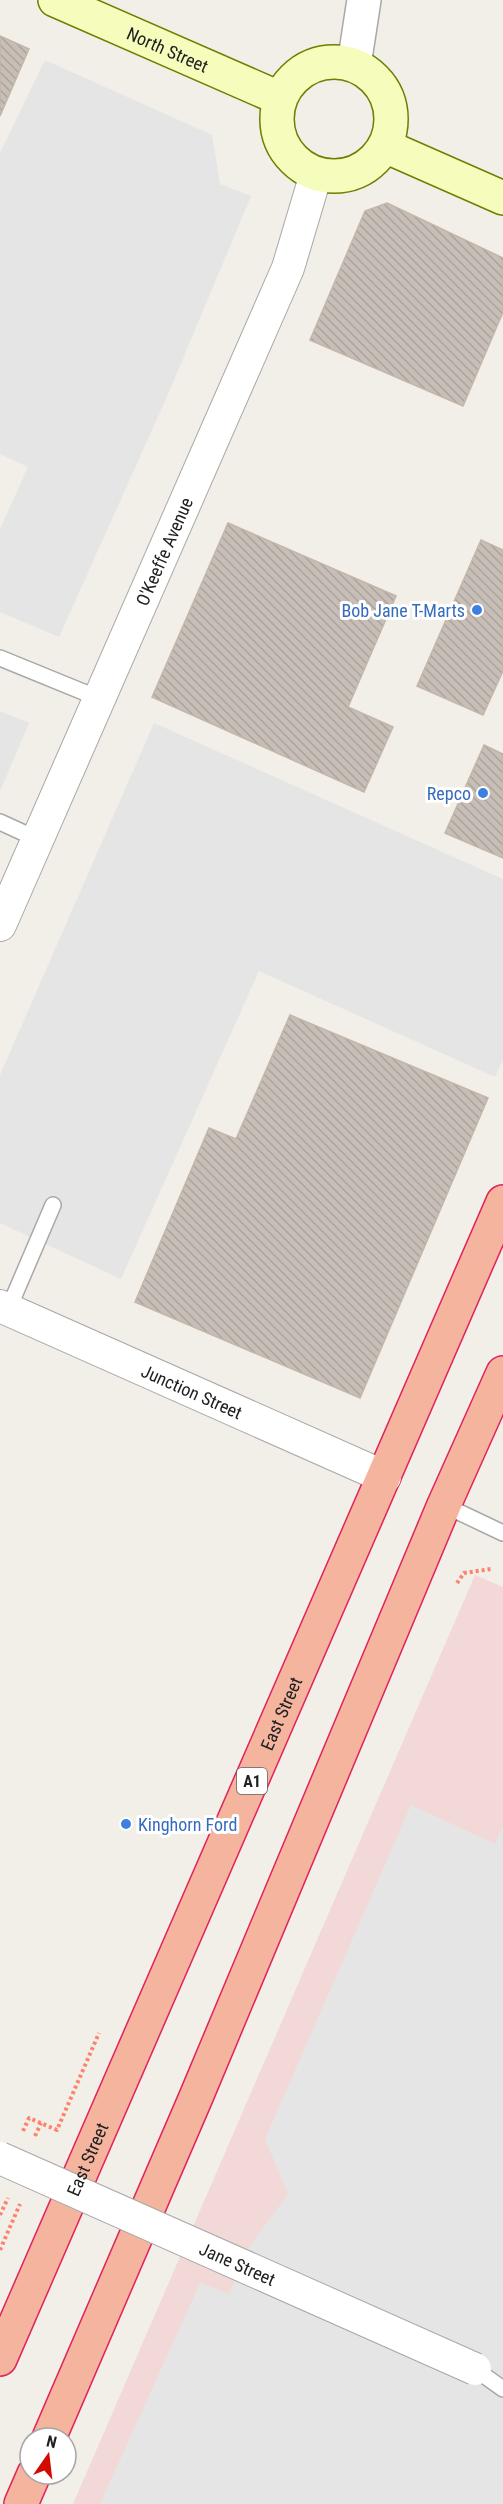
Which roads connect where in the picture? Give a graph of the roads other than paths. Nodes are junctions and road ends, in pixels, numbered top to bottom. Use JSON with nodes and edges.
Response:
{"nodes":[{"id":1,"x":56,"y":0,"type":"edge"},
{"id":2,"x":364,"y":0,"type":"edge"},
{"id":3,"x":354,"y":64,"type":"junction"},
{"id":4,"x":279,"y":98,"type":"junction"},
{"id":5,"x":386,"y":146,"type":"junction"},
{"id":6,"x":316,"y":174,"type":"junction"},
{"id":7,"x":503,"y":198,"type":"edge"},
{"id":8,"x":0,"y":658,"type":"edge"},
{"id":9,"x":98,"y":698,"type":"junction"},
{"id":10,"x":0,"y":822,"type":"edge"},
{"id":11,"x":38,"y":839,"type":"junction"},
{"id":12,"x":0,"y":925,"type":"edge"},
{"id":13,"x":503,"y":1202,"type":"edge"},
{"id":14,"x":53,"y":1205,"type":"dead end"},
{"id":15,"x":4,"y":1308,"type":"edge"},
{"id":16,"x":503,"y":1373,"type":"edge"},
{"id":17,"x":385,"y":1477,"type":"junction"},
{"id":18,"x":444,"y":1505,"type":"junction"},
{"id":19,"x":503,"y":1533,"type":"edge"},
{"id":20,"x":10,"y":2149,"type":"edge"},
{"id":21,"x":0,"y":2359,"type":"edge"},
{"id":22,"x":475,"y":2369,"type":"joint"},
{"id":23,"x":503,"y":2389,"type":"edge"},
{"id":24,"x":54,"y":2426,"type":"edge"},
{"id":25,"x":29,"y":2486,"type":"edge"},
{"id":26,"x":21,"y":2504,"type":"edge"}],
"edges":[{"from":1,"to":4,"type":"main road","name":"North Street"},
{"from":2,"to":3,"type":"street"},
{"from":3,"to":4,"type":"main road"},
{"from":3,"to":5,"type":"main road"},
{"from":4,"to":6,"type":"main road"},
{"from":5,"to":6,"type":"main road"},
{"from":5,"to":7,"type":"main road"},
{"from":6,"to":9,"type":"street","name":"O'Keeffe Avenue"},
{"from":8,"to":9,"type":"lane"},
{"from":9,"to":11,"type":"street","name":"O'Keeffe Avenue"},
{"from":10,"to":11,"type":"lane"},
{"from":11,"to":12,"type":"street","name":"O'Keeffe Avenue"},
{"from":13,"to":17,"type":"highway","name":"East Street","number":"A1"},
{"from":14,"to":15,"type":"lane"},
{"from":15,"to":17,"type":"street","name":"Junction Street"},
{"from":16,"to":18,"type":"highway"},
{"from":17,"to":21,"type":"highway","name":"East Street","number":"A1"},
{"from":18,"to":19,"type":"lane"},
{"from":18,"to":24,"type":"highway"},
{"from":20,"to":22,"type":"street","name":"Jane Street","bridge":true},
{"from":22,"to":23,"type":"lane"},
{"from":25,"to":26,"type":"highway"}]}
